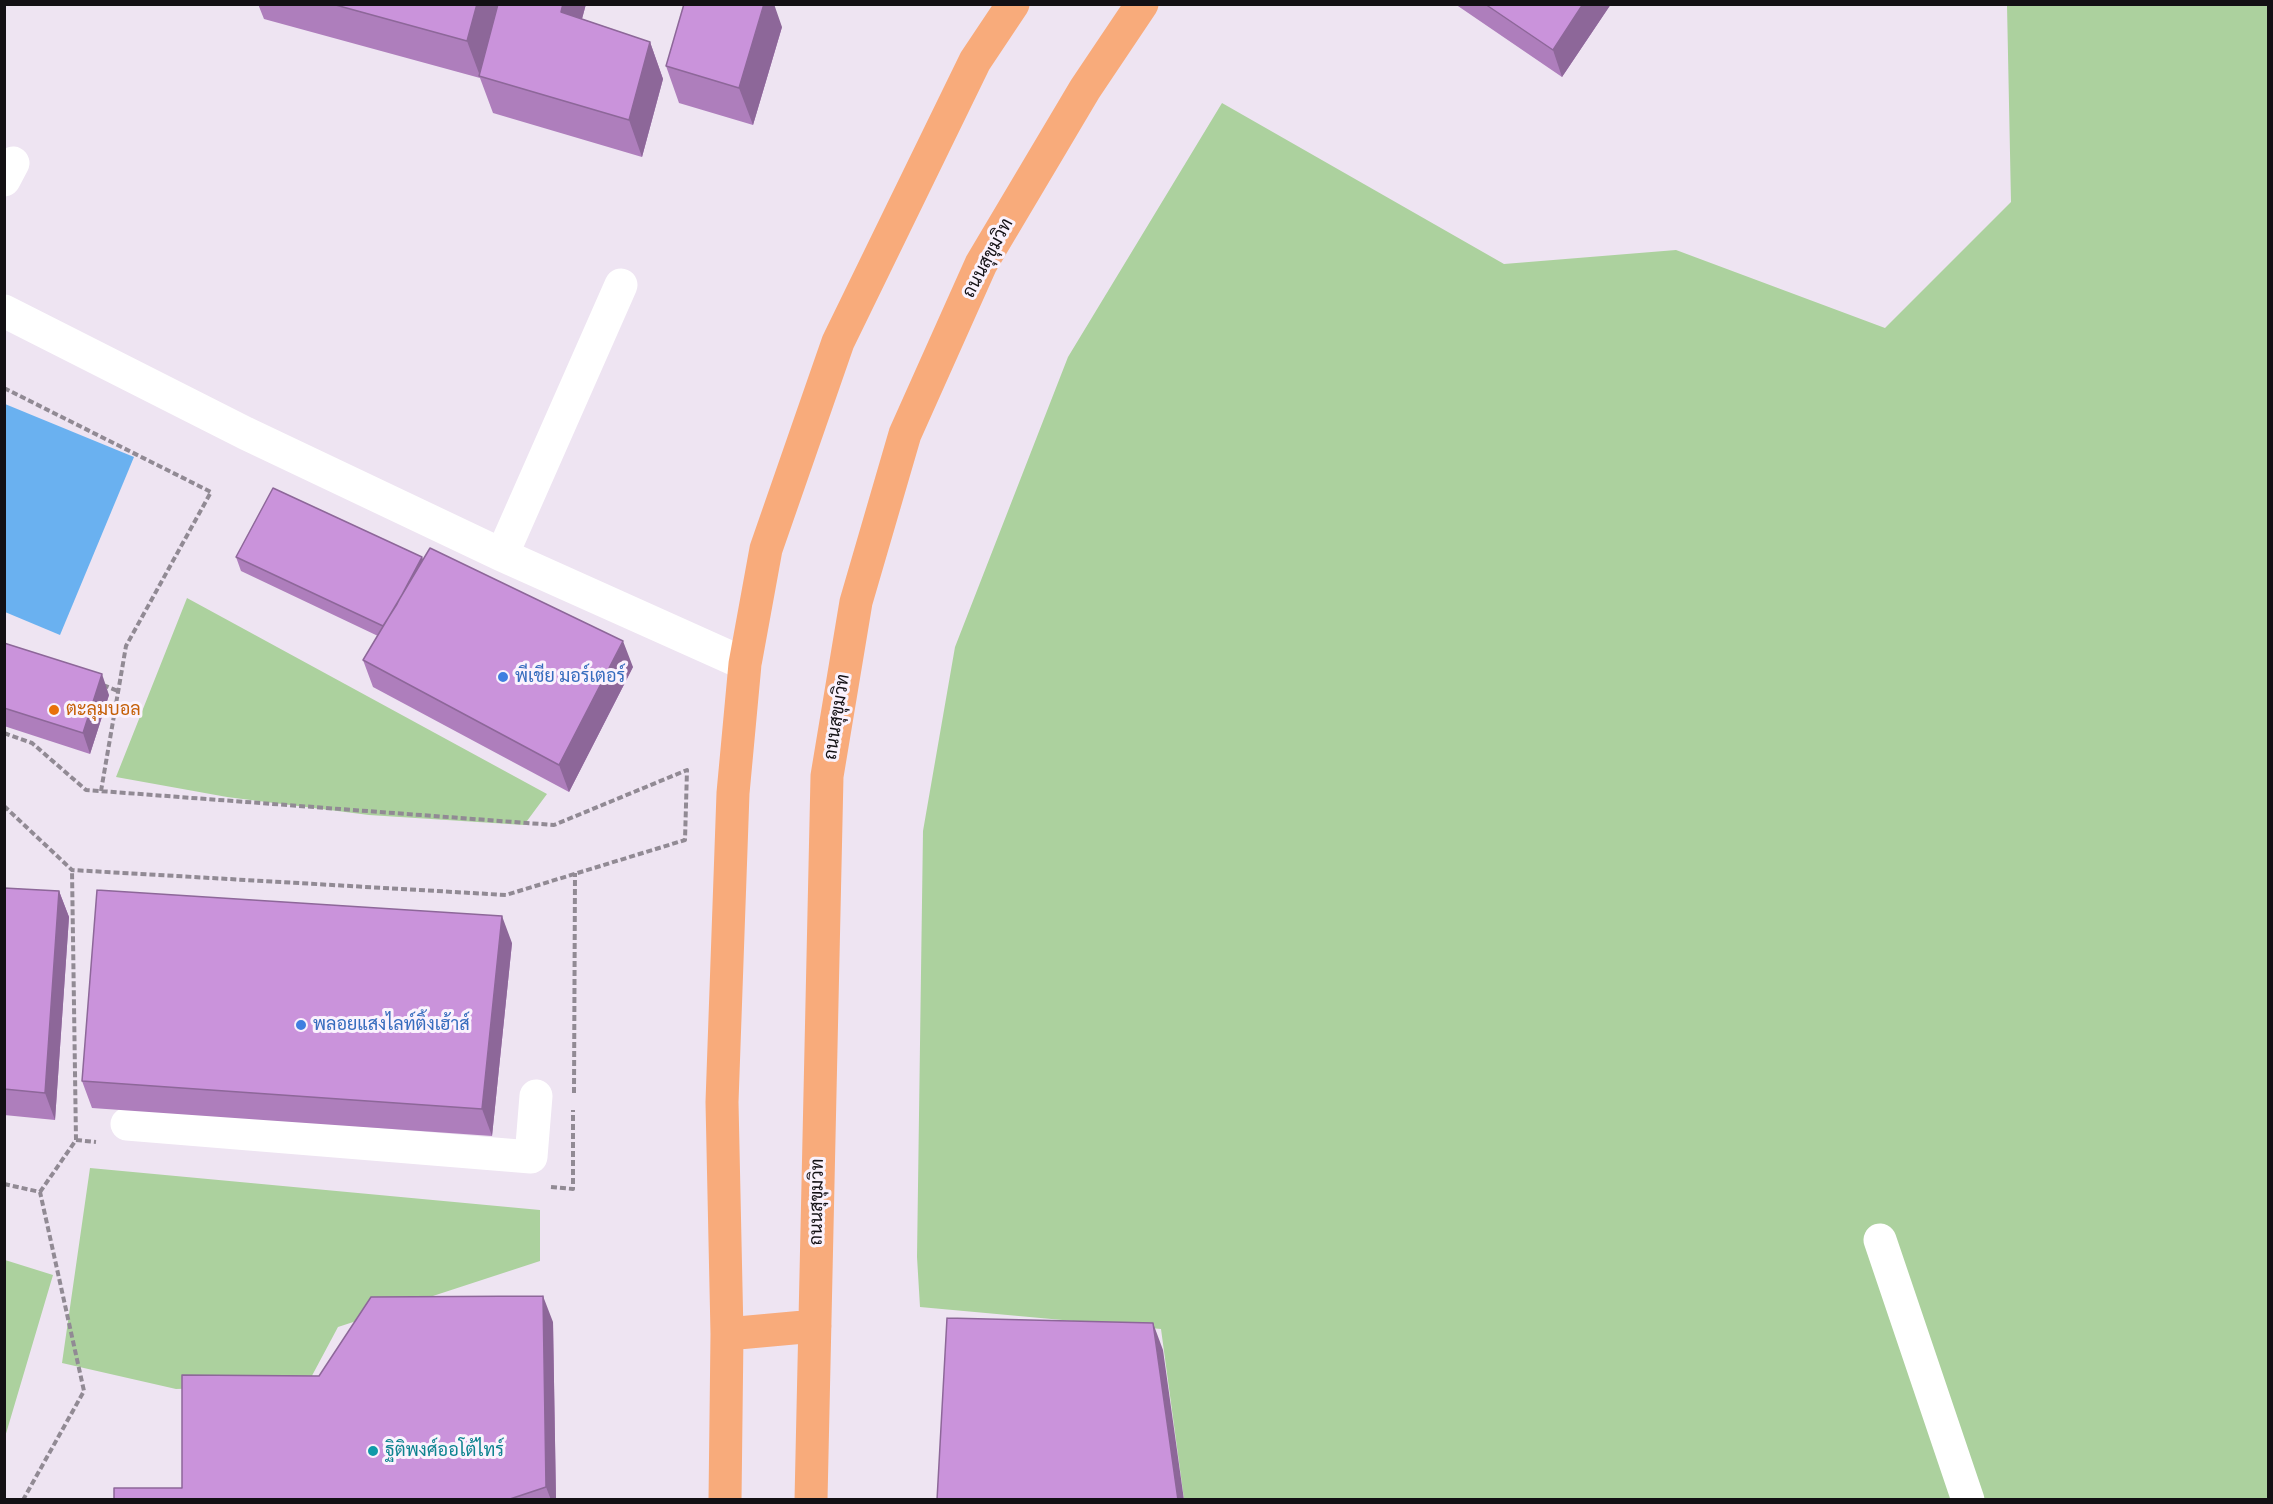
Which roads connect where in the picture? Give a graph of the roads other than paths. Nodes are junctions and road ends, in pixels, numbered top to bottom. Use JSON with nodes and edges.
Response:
{"nodes":[{"id":1,"x":1013,"y":4,"type":"edge"},
{"id":2,"x":1142,"y":4,"type":"edge"},
{"id":3,"x":621,"y":285,"type":"dead end"},
{"id":4,"x":4,"y":311,"type":"edge"},
{"id":5,"x":502,"y":555,"type":"junction"},
{"id":6,"x":745,"y":664,"type":"junction"},
{"id":7,"x":536,"y":1096,"type":"dead end"},
{"id":8,"x":127,"y":1124,"type":"dead end"},
{"id":9,"x":1880,"y":1240,"type":"dead end"},
{"id":10,"x":815,"y":1326,"type":"junction"},
{"id":11,"x":727,"y":1334,"type":"junction"},
{"id":12,"x":725,"y":1500,"type":"edge"},
{"id":13,"x":811,"y":1500,"type":"edge"},
{"id":14,"x":1968,"y":1500,"type":"edge"}],
"edges":[{"from":1,"to":6,"type":"highway"},
{"from":2,"to":10,"type":"highway","name":"ถนนสุขุมวิท"},
{"from":3,"to":5,"type":"street"},
{"from":4,"to":5,"type":"street"},
{"from":5,"to":6,"type":"street"},
{"from":6,"to":11,"type":"highway"},
{"from":7,"to":8,"type":"street"},
{"from":9,"to":14,"type":"street"},
{"from":10,"to":11,"type":"highway"},
{"from":10,"to":13,"type":"highway","name":"ถนนสุขุมวิท"},
{"from":11,"to":12,"type":"highway"}]}
